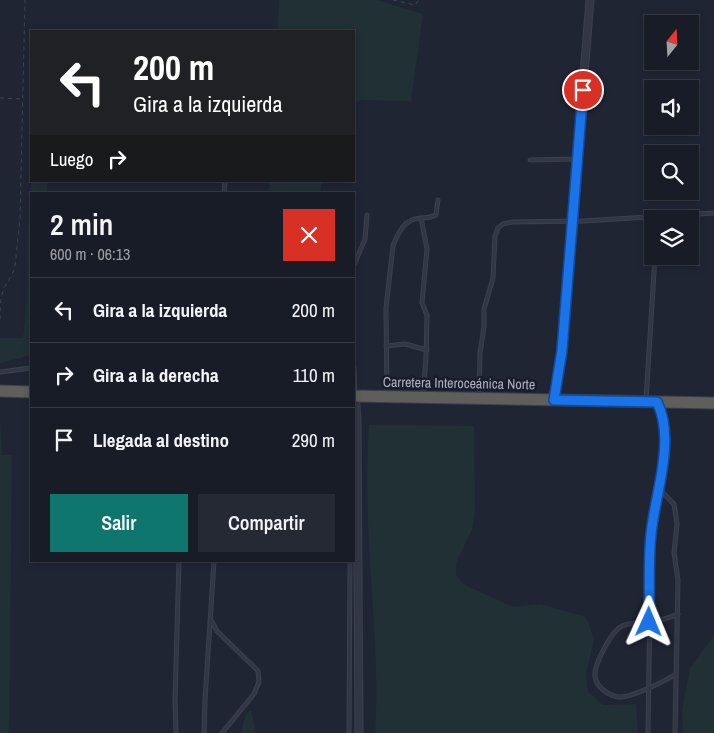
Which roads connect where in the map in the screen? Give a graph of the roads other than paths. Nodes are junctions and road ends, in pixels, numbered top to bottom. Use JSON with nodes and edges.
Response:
{"nodes":[{"id":1,"x":590,"y":0,"type":"edge"},
{"id":2,"x":577,"y":159,"type":"junction"},
{"id":3,"x":530,"y":160,"type":"dead end"},
{"id":4,"x":438,"y":200,"type":"dead end"},
{"id":5,"x":714,"y":213,"type":"edge"},
{"id":6,"x":367,"y":215,"type":"dead end"},
{"id":7,"x":421,"y":218,"type":"junction"},
{"id":8,"x":572,"y":221,"type":"junction"},
{"id":9,"x":355,"y":263,"type":"edge"},
{"id":10,"x":655,"y":265,"type":"edge"},
{"id":11,"x":386,"y":346,"type":"junction"},
{"id":12,"x":427,"y":350,"type":"junction"},
{"id":13,"x":30,"y":368,"type":"edge"},
{"id":14,"x":0,"y":372,"type":"edge"},
{"id":15,"x":0,"y":391,"type":"edge"},
{"id":16,"x":30,"y":392,"type":"edge"},
{"id":17,"x":355,"y":396,"type":"edge"},
{"id":18,"x":387,"y":397,"type":"junction"},
{"id":19,"x":423,"y":398,"type":"junction"},
{"id":20,"x":479,"y":399,"type":"junction"},
{"id":21,"x":554,"y":400,"type":"junction"},
{"id":22,"x":652,"y":402,"type":"junction"},
{"id":23,"x":714,"y":403,"type":"edge"},
{"id":24,"x":355,"y":406,"type":"edge"},
{"id":25,"x":660,"y":490,"type":"junction"},
{"id":26,"x":178,"y":562,"type":"edge"},
{"id":27,"x":214,"y":562,"type":"edge"},
{"id":28,"x":350,"y":562,"type":"edge"},
{"id":29,"x":210,"y":614,"type":"junction"},
{"id":30,"x":678,"y":614,"type":"junction"},
{"id":31,"x":649,"y":622,"type":"junction"},
{"id":32,"x":676,"y":674,"type":"junction"},
{"id":33,"x":648,"y":688,"type":"junction"},
{"id":34,"x":176,"y":733,"type":"edge"},
{"id":35,"x":204,"y":733,"type":"edge"},
{"id":36,"x":222,"y":733,"type":"edge"},
{"id":37,"x":349,"y":733,"type":"edge"},
{"id":38,"x":359,"y":733,"type":"edge"},
{"id":39,"x":648,"y":733,"type":"edge"},
{"id":40,"x":675,"y":733,"type":"edge"}],
"edges":[{"from":1,"to":2,"type":"street"},
{"from":2,"to":3,"type":"lane"},
{"from":2,"to":8,"type":"street"},
{"from":4,"to":7,"type":"lane"},
{"from":5,"to":8,"type":"lane"},
{"from":6,"to":9,"type":"lane"},
{"from":7,"to":11,"type":"lane"},
{"from":7,"to":12,"type":"lane"},
{"from":8,"to":20,"type":"lane"},
{"from":8,"to":21,"type":"street"},
{"from":10,"to":22,"type":"lane"},
{"from":11,"to":12,"type":"lane"},
{"from":11,"to":18,"type":"lane"},
{"from":12,"to":19,"type":"lane"},
{"from":13,"to":14,"type":"lane"},
{"from":15,"to":16,"type":"highway"},
{"from":17,"to":18,"type":"highway","name":"Carretera Interoceánica Norte"},
{"from":18,"to":19,"type":"highway","name":"Carretera Interoceánica Norte"},
{"from":19,"to":20,"type":"highway","name":"Carretera Interoceánica Norte"},
{"from":20,"to":21,"type":"highway","name":"Carretera Interoceánica Norte"},
{"from":21,"to":22,"type":"highway","name":"Carretera Interoceánica Norte"},
{"from":22,"to":23,"type":"highway","name":"Carretera Interoceánica Norte"},
{"from":22,"to":25,"type":"lane"},
{"from":24,"to":38,"type":"street"},
{"from":25,"to":30,"type":"lane"},
{"from":25,"to":31,"type":"lane"},
{"from":26,"to":34,"type":"lane"},
{"from":27,"to":29,"type":"lane"},
{"from":28,"to":37,"type":"lane"},
{"from":29,"to":35,"type":"lane"},
{"from":29,"to":36,"type":"lane"},
{"from":30,"to":31,"type":"lane"},
{"from":30,"to":32,"type":"lane"},
{"from":31,"to":33,"type":"lane"},
{"from":31,"to":33,"type":"lane"},
{"from":32,"to":33,"type":"lane"},
{"from":32,"to":40,"type":"lane"},
{"from":33,"to":39,"type":"lane"}]}
